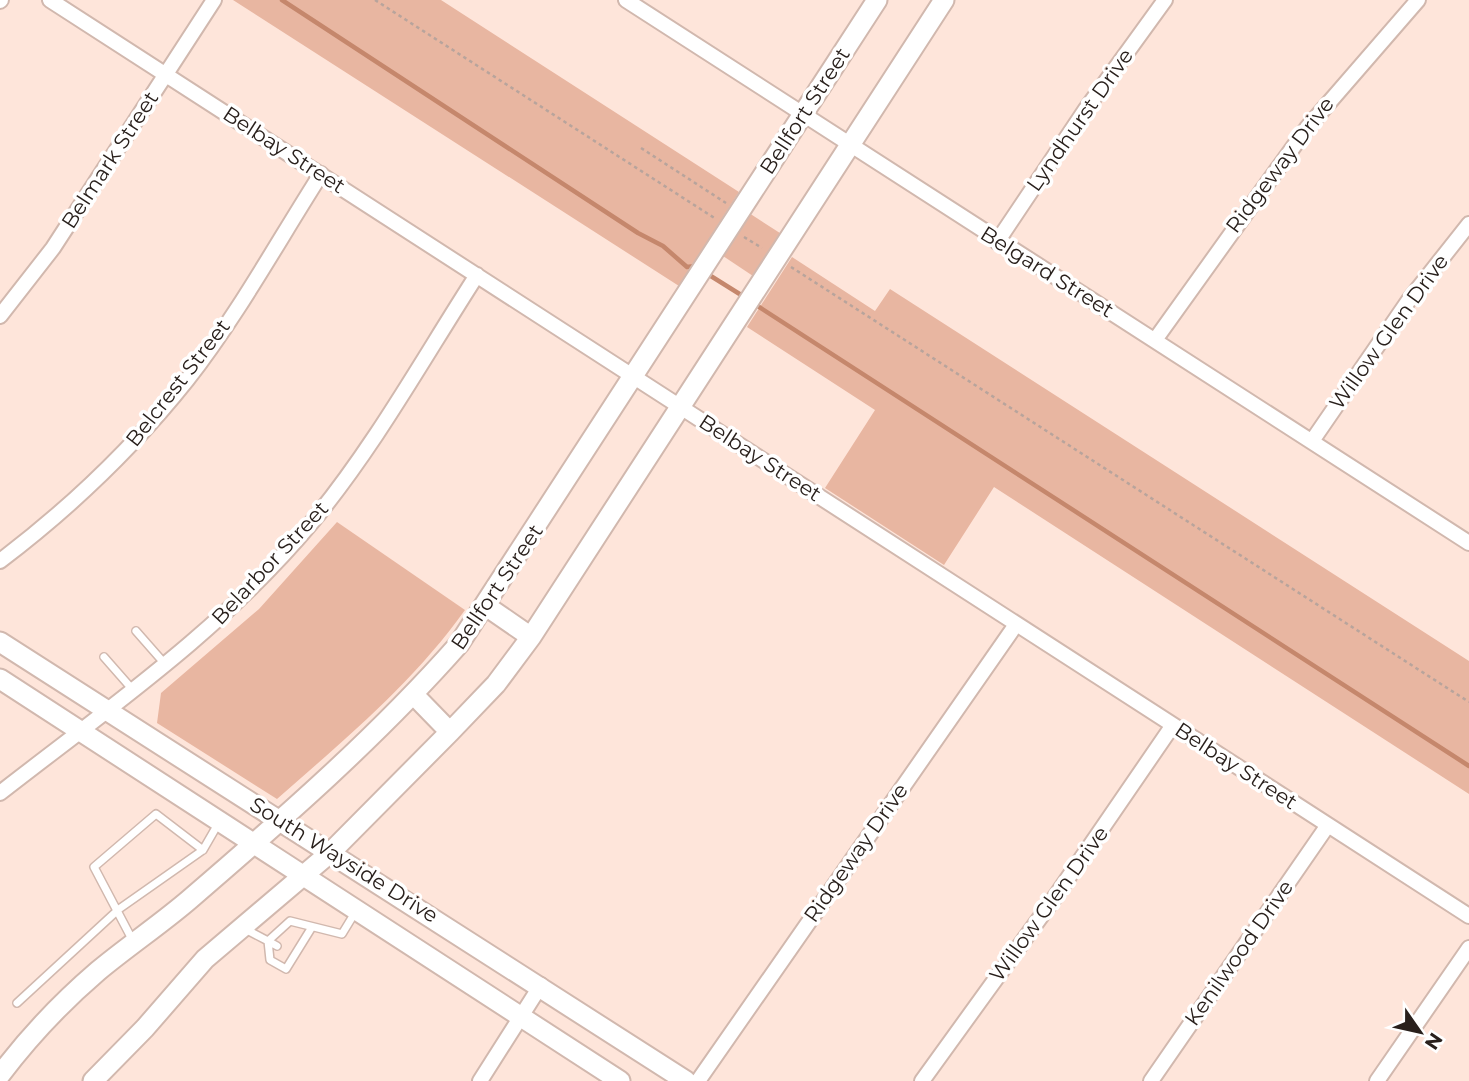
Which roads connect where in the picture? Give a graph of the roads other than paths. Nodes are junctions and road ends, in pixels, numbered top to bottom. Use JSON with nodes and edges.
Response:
{"nodes":[{"id":1,"x":50,"y":0,"type":"edge"},
{"id":2,"x":214,"y":0,"type":"edge"},
{"id":3,"x":626,"y":0,"type":"edge"},
{"id":4,"x":877,"y":0,"type":"edge"},
{"id":5,"x":944,"y":0,"type":"edge"},
{"id":6,"x":1165,"y":0,"type":"edge"},
{"id":7,"x":1418,"y":0,"type":"edge"},
{"id":8,"x":650,"y":6,"type":"edge"},
{"id":9,"x":166,"y":74,"type":"junction"},
{"id":10,"x":803,"y":114,"type":"junction"},
{"id":11,"x":851,"y":144,"type":"junction"},
{"id":12,"x":321,"y":174,"type":"junction"},
{"id":13,"x":1469,"y":224,"type":"edge"},
{"id":14,"x":997,"y":242,"type":"junction"},
{"id":15,"x":477,"y":275,"type":"junction"},
{"id":16,"x":0,"y":316,"type":"edge"},
{"id":17,"x":1154,"y":340,"type":"junction"},
{"id":18,"x":636,"y":375,"type":"junction"},
{"id":19,"x":681,"y":406,"type":"junction"},
{"id":20,"x":1312,"y":441,"type":"junction"},
{"id":21,"x":1468,"y":541,"type":"edge"},
{"id":22,"x":0,"y":561,"type":"edge"},
{"id":23,"x":486,"y":606,"type":"junction"},
{"id":24,"x":1015,"y":625,"type":"junction"},
{"id":25,"x":136,"y":631,"type":"dead end"},
{"id":26,"x":531,"y":637,"type":"junction"},
{"id":27,"x":0,"y":642,"type":"edge"},
{"id":28,"x":104,"y":657,"type":"dead end"},
{"id":29,"x":166,"y":664,"type":"junction"},
{"id":30,"x":0,"y":679,"type":"edge"},
{"id":31,"x":133,"y":691,"type":"junction"},
{"id":32,"x":414,"y":695,"type":"junction"},
{"id":33,"x":108,"y":711,"type":"junction"},
{"id":34,"x":1173,"y":724,"type":"junction"},
{"id":35,"x":81,"y":730,"type":"junction"},
{"id":36,"x":450,"y":732,"type":"junction"},
{"id":37,"x":0,"y":793,"type":"edge"},
{"id":38,"x":279,"y":819,"type":"junction"},
{"id":39,"x":221,"y":821,"type":"junction"},
{"id":40,"x":1328,"y":825,"type":"junction"},
{"id":41,"x":253,"y":842,"type":"junction"},
{"id":42,"x":203,"y":850,"type":"junction"},
{"id":43,"x":331,"y":852,"type":"junction"},
{"id":44,"x":303,"y":874,"type":"junction"},
{"id":45,"x":119,"y":909,"type":"junction"},
{"id":46,"x":358,"y":909,"type":"junction"},
{"id":47,"x":1469,"y":916,"type":"edge"},
{"id":48,"x":242,"y":927,"type":"junction"},
{"id":49,"x":312,"y":927,"type":"junction"},
{"id":50,"x":268,"y":941,"type":"junction"},
{"id":51,"x":134,"y":944,"type":"junction"},
{"id":52,"x":277,"y":946,"type":"dead end"},
{"id":53,"x":1469,"y":948,"type":"edge"},
{"id":54,"x":541,"y":985,"type":"junction"},
{"id":55,"x":17,"y":1003,"type":"dead end"},
{"id":56,"x":522,"y":1017,"type":"junction"},
{"id":57,"x":0,"y":1075,"type":"edge"},
{"id":58,"x":93,"y":1081,"type":"edge"},
{"id":59,"x":480,"y":1081,"type":"edge"},
{"id":60,"x":620,"y":1081,"type":"edge"},
{"id":61,"x":686,"y":1081,"type":"edge"},
{"id":62,"x":698,"y":1081,"type":"edge"},
{"id":63,"x":922,"y":1081,"type":"edge"},
{"id":64,"x":1151,"y":1081,"type":"edge"},
{"id":65,"x":1377,"y":1081,"type":"edge"}],
"edges":[{"from":1,"to":9,"type":"street","name":"Belbay Street"},
{"from":2,"to":9,"type":"street","name":"Belmark Street"},
{"from":3,"to":8,"type":"street","name":"Belgard Street"},
{"from":4,"to":10,"type":"main road","name":"Bellfort Street"},
{"from":5,"to":11,"type":"main road"},
{"from":6,"to":14,"type":"street","name":"Lyndhurst Drive"},
{"from":7,"to":17,"type":"street","name":"Ridgeway Drive"},
{"from":8,"to":10,"type":"street","name":"Belgard Street"},
{"from":9,"to":12,"type":"street","name":"Belbay Street"},
{"from":9,"to":16,"type":"street","name":"Belmark Street"},
{"from":10,"to":11,"type":"street","name":"Belgard Street"},
{"from":10,"to":18,"type":"main road","name":"Bellfort Street"},
{"from":11,"to":14,"type":"street","name":"Belgard Street"},
{"from":11,"to":19,"type":"main road"},
{"from":12,"to":15,"type":"street","name":"Belbay Street"},
{"from":12,"to":22,"type":"street","name":"Belcrest Street"},
{"from":13,"to":20,"type":"street","name":"Willow Glen Drive"},
{"from":14,"to":17,"type":"street","name":"Belgard Street"},
{"from":15,"to":18,"type":"street","name":"Belbay Street"},
{"from":15,"to":29,"type":"street","name":"Belarbor Street"},
{"from":17,"to":20,"type":"street","name":"Belgard Street"},
{"from":18,"to":19,"type":"street","name":"Belbay Street"},
{"from":18,"to":23,"type":"main road","name":"Bellfort Street"},
{"from":19,"to":24,"type":"street","name":"Belbay Street"},
{"from":19,"to":26,"type":"main road"},
{"from":20,"to":21,"type":"street","name":"Belgard Street"},
{"from":23,"to":26,"type":"main road"},
{"from":23,"to":32,"type":"main road","name":"Bellfort Street"},
{"from":24,"to":34,"type":"street","name":"Belbay Street"},
{"from":24,"to":62,"type":"street","name":"Ridgeway Drive"},
{"from":25,"to":29,"type":"lane"},
{"from":26,"to":36,"type":"main road"},
{"from":27,"to":33,"type":"main road","name":"South Wayside Drive"},
{"from":28,"to":31,"type":"lane"},
{"from":29,"to":31,"type":"street","name":"Belarbor Street"},
{"from":30,"to":35,"type":"main road","name":"South Wayside Drive"},
{"from":31,"to":33,"type":"street","name":"Belarbor Street"},
{"from":32,"to":36,"type":"main road"},
{"from":32,"to":38,"type":"main road","name":"Bellfort Street"},
{"from":33,"to":35,"type":"street","name":"Belarbor Street"},
{"from":33,"to":38,"type":"main road","name":"South Wayside Drive"},
{"from":34,"to":40,"type":"street","name":"Belbay Street"},
{"from":34,"to":63,"type":"street","name":"Willow Glen Drive"},
{"from":35,"to":37,"type":"street","name":"Belarbor Street"},
{"from":35,"to":39,"type":"main road","name":"South Wayside Drive"},
{"from":36,"to":43,"type":"main road"},
{"from":38,"to":41,"type":"main road","name":"Bellfort Street"},
{"from":38,"to":43,"type":"main road","name":"South Wayside Drive"},
{"from":39,"to":41,"type":"main road","name":"South Wayside Drive"},
{"from":39,"to":42,"type":"lane"},
{"from":40,"to":47,"type":"street","name":"Belbay Street"},
{"from":40,"to":64,"type":"street","name":"Kenilwood Drive"},
{"from":41,"to":44,"type":"main road","name":"South Wayside Drive"},
{"from":41,"to":51,"type":"main road","name":"Bellfort Street"},
{"from":42,"to":45,"type":"lane"},
{"from":42,"to":45,"type":"lane"},
{"from":43,"to":44,"type":"main road"},
{"from":43,"to":54,"type":"main road","name":"South Wayside Drive"},
{"from":44,"to":46,"type":"main road","name":"South Wayside Drive"},
{"from":44,"to":48,"type":"main road"},
{"from":45,"to":51,"type":"lane"},
{"from":45,"to":55,"type":"lane"},
{"from":46,"to":49,"type":"lane"},
{"from":46,"to":56,"type":"main road","name":"South Wayside Drive"},
{"from":48,"to":50,"type":"lane"},
{"from":48,"to":58,"type":"main road"},
{"from":49,"to":50,"type":"lane"},
{"from":49,"to":50,"type":"lane"},
{"from":50,"to":52,"type":"lane"},
{"from":51,"to":57,"type":"main road","name":"Bellfort Street"},
{"from":53,"to":65,"type":"street"},
{"from":54,"to":56,"type":"street"},
{"from":54,"to":61,"type":"main road","name":"South Wayside Drive"},
{"from":56,"to":59,"type":"street"},
{"from":56,"to":60,"type":"main road","name":"South Wayside Drive"}]}
